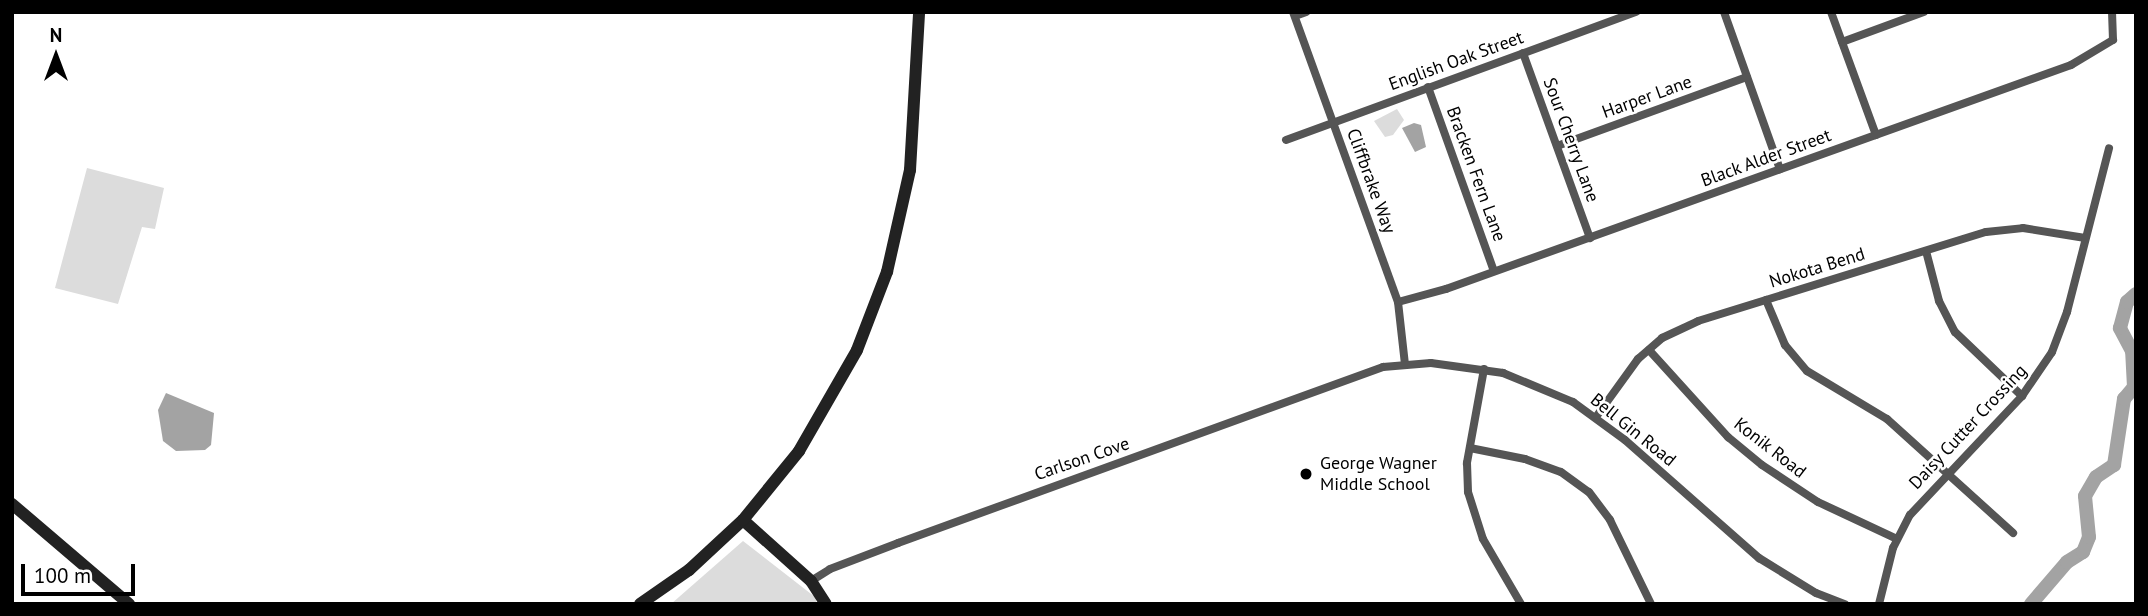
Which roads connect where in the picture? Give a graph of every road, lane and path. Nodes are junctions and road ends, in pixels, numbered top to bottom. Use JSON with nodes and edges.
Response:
{"nodes":[{"id":1,"x":919,"y":12,"type":"edge"},
{"id":2,"x":1306,"y":12,"type":"edge"},
{"id":3,"x":1636,"y":12,"type":"edge"},
{"id":4,"x":1724,"y":12,"type":"edge"},
{"id":5,"x":1831,"y":12,"type":"edge"},
{"id":6,"x":1923,"y":12,"type":"edge"},
{"id":7,"x":2112,"y":12,"type":"edge"},
{"id":8,"x":1294,"y":14,"type":"edge"},
{"id":9,"x":1842,"y":42,"type":"junction"},
{"id":10,"x":1523,"y":52,"type":"junction"},
{"id":11,"x":1746,"y":78,"type":"junction"},
{"id":12,"x":1428,"y":87,"type":"junction"},
{"id":13,"x":1333,"y":122,"type":"junction"},
{"id":14,"x":1876,"y":135,"type":"junction"},
{"id":15,"x":1286,"y":139,"type":"dead end"},
{"id":16,"x":1557,"y":146,"type":"junction"},
{"id":17,"x":2109,"y":148,"type":"dead end"},
{"id":18,"x":1780,"y":169,"type":"junction"},
{"id":19,"x":1590,"y":238,"type":"junction"},
{"id":20,"x":2085,"y":238,"type":"junction"},
{"id":21,"x":1926,"y":251,"type":"junction"},
{"id":22,"x":1494,"y":271,"type":"junction"},
{"id":23,"x":1766,"y":300,"type":"junction"},
{"id":24,"x":1398,"y":302,"type":"junction"},
{"id":25,"x":1649,"y":350,"type":"junction"},
{"id":26,"x":1405,"y":364,"type":"junction"},
{"id":27,"x":1484,"y":369,"type":"junction"},
{"id":28,"x":1368,"y":373,"type":"joint"},
{"id":29,"x":2022,"y":396,"type":"junction"},
{"id":30,"x":1596,"y":417,"type":"junction"},
{"id":31,"x":1470,"y":448,"type":"junction"},
{"id":32,"x":1948,"y":474,"type":"junction"},
{"id":33,"x":12,"y":504,"type":"edge"},
{"id":34,"x":743,"y":520,"type":"junction"},
{"id":35,"x":2013,"y":533,"type":"dead end"},
{"id":36,"x":1897,"y":538,"type":"junction"},
{"id":37,"x":811,"y":581,"type":"junction"},
{"id":38,"x":129,"y":604,"type":"edge"},
{"id":39,"x":640,"y":604,"type":"edge"},
{"id":40,"x":826,"y":604,"type":"edge"},
{"id":41,"x":1521,"y":604,"type":"edge"},
{"id":42,"x":1651,"y":604,"type":"edge"},
{"id":43,"x":1845,"y":604,"type":"edge"},
{"id":44,"x":1879,"y":604,"type":"edge"}],
"edges":[{"from":1,"to":34,"type":"main road"},
{"from":2,"to":8,"type":"street"},
{"from":3,"to":10,"type":"street","name":"English Oak Street"},
{"from":4,"to":11,"type":"street"},
{"from":5,"to":9,"type":"street"},
{"from":6,"to":9,"type":"street"},
{"from":7,"to":14,"type":"street","name":"Black Alder Street"},
{"from":8,"to":13,"type":"street","name":"Cliffbrake Way"},
{"from":9,"to":14,"type":"street"},
{"from":10,"to":12,"type":"street","name":"English Oak Street"},
{"from":10,"to":16,"type":"street","name":"Sour Cherry Lane"},
{"from":11,"to":16,"type":"street","name":"Harper Lane"},
{"from":11,"to":18,"type":"street"},
{"from":12,"to":13,"type":"street","name":"English Oak Street"},
{"from":12,"to":22,"type":"street","name":"Bracken Fern Lane"},
{"from":13,"to":15,"type":"street","name":"English Oak Street"},
{"from":13,"to":24,"type":"street","name":"Cliffbrake Way"},
{"from":14,"to":18,"type":"street","name":"Black Alder Street"},
{"from":16,"to":19,"type":"street","name":"Sour Cherry Lane"},
{"from":17,"to":20,"type":"street","name":"Daisy Cutter Crossing"},
{"from":18,"to":19,"type":"street","name":"Black Alder Street"},
{"from":19,"to":22,"type":"street","name":"Black Alder Street"},
{"from":20,"to":21,"type":"street","name":"Nokota Bend"},
{"from":20,"to":29,"type":"street","name":"Daisy Cutter Crossing"},
{"from":21,"to":23,"type":"street","name":"Nokota Bend"},
{"from":21,"to":29,"type":"street"},
{"from":22,"to":24,"type":"street","name":"Black Alder Street"},
{"from":23,"to":25,"type":"street","name":"Nokota Bend"},
{"from":23,"to":32,"type":"street"},
{"from":24,"to":26,"type":"street","name":"Cliffbrake Way"},
{"from":25,"to":30,"type":"street","name":"Nokota Bend"},
{"from":25,"to":36,"type":"street","name":"Konik Road"},
{"from":26,"to":27,"type":"street","name":"Bell Gin Road"},
{"from":26,"to":28,"type":"street","name":"Bell Gin Road"},
{"from":27,"to":30,"type":"street","name":"Bell Gin Road"},
{"from":27,"to":31,"type":"street"},
{"from":28,"to":37,"type":"street","name":"Carlson Cove"},
{"from":29,"to":32,"type":"street","name":"Daisy Cutter Crossing"},
{"from":30,"to":43,"type":"street","name":"Bell Gin Road"},
{"from":31,"to":41,"type":"street"},
{"from":31,"to":42,"type":"street"},
{"from":32,"to":35,"type":"street"},
{"from":32,"to":36,"type":"street","name":"Daisy Cutter Crossing"},
{"from":33,"to":38,"type":"main road"},
{"from":34,"to":37,"type":"main road"},
{"from":34,"to":39,"type":"main road"},
{"from":36,"to":44,"type":"street","name":"Daisy Cutter Crossing"},
{"from":37,"to":40,"type":"main road"}]}
